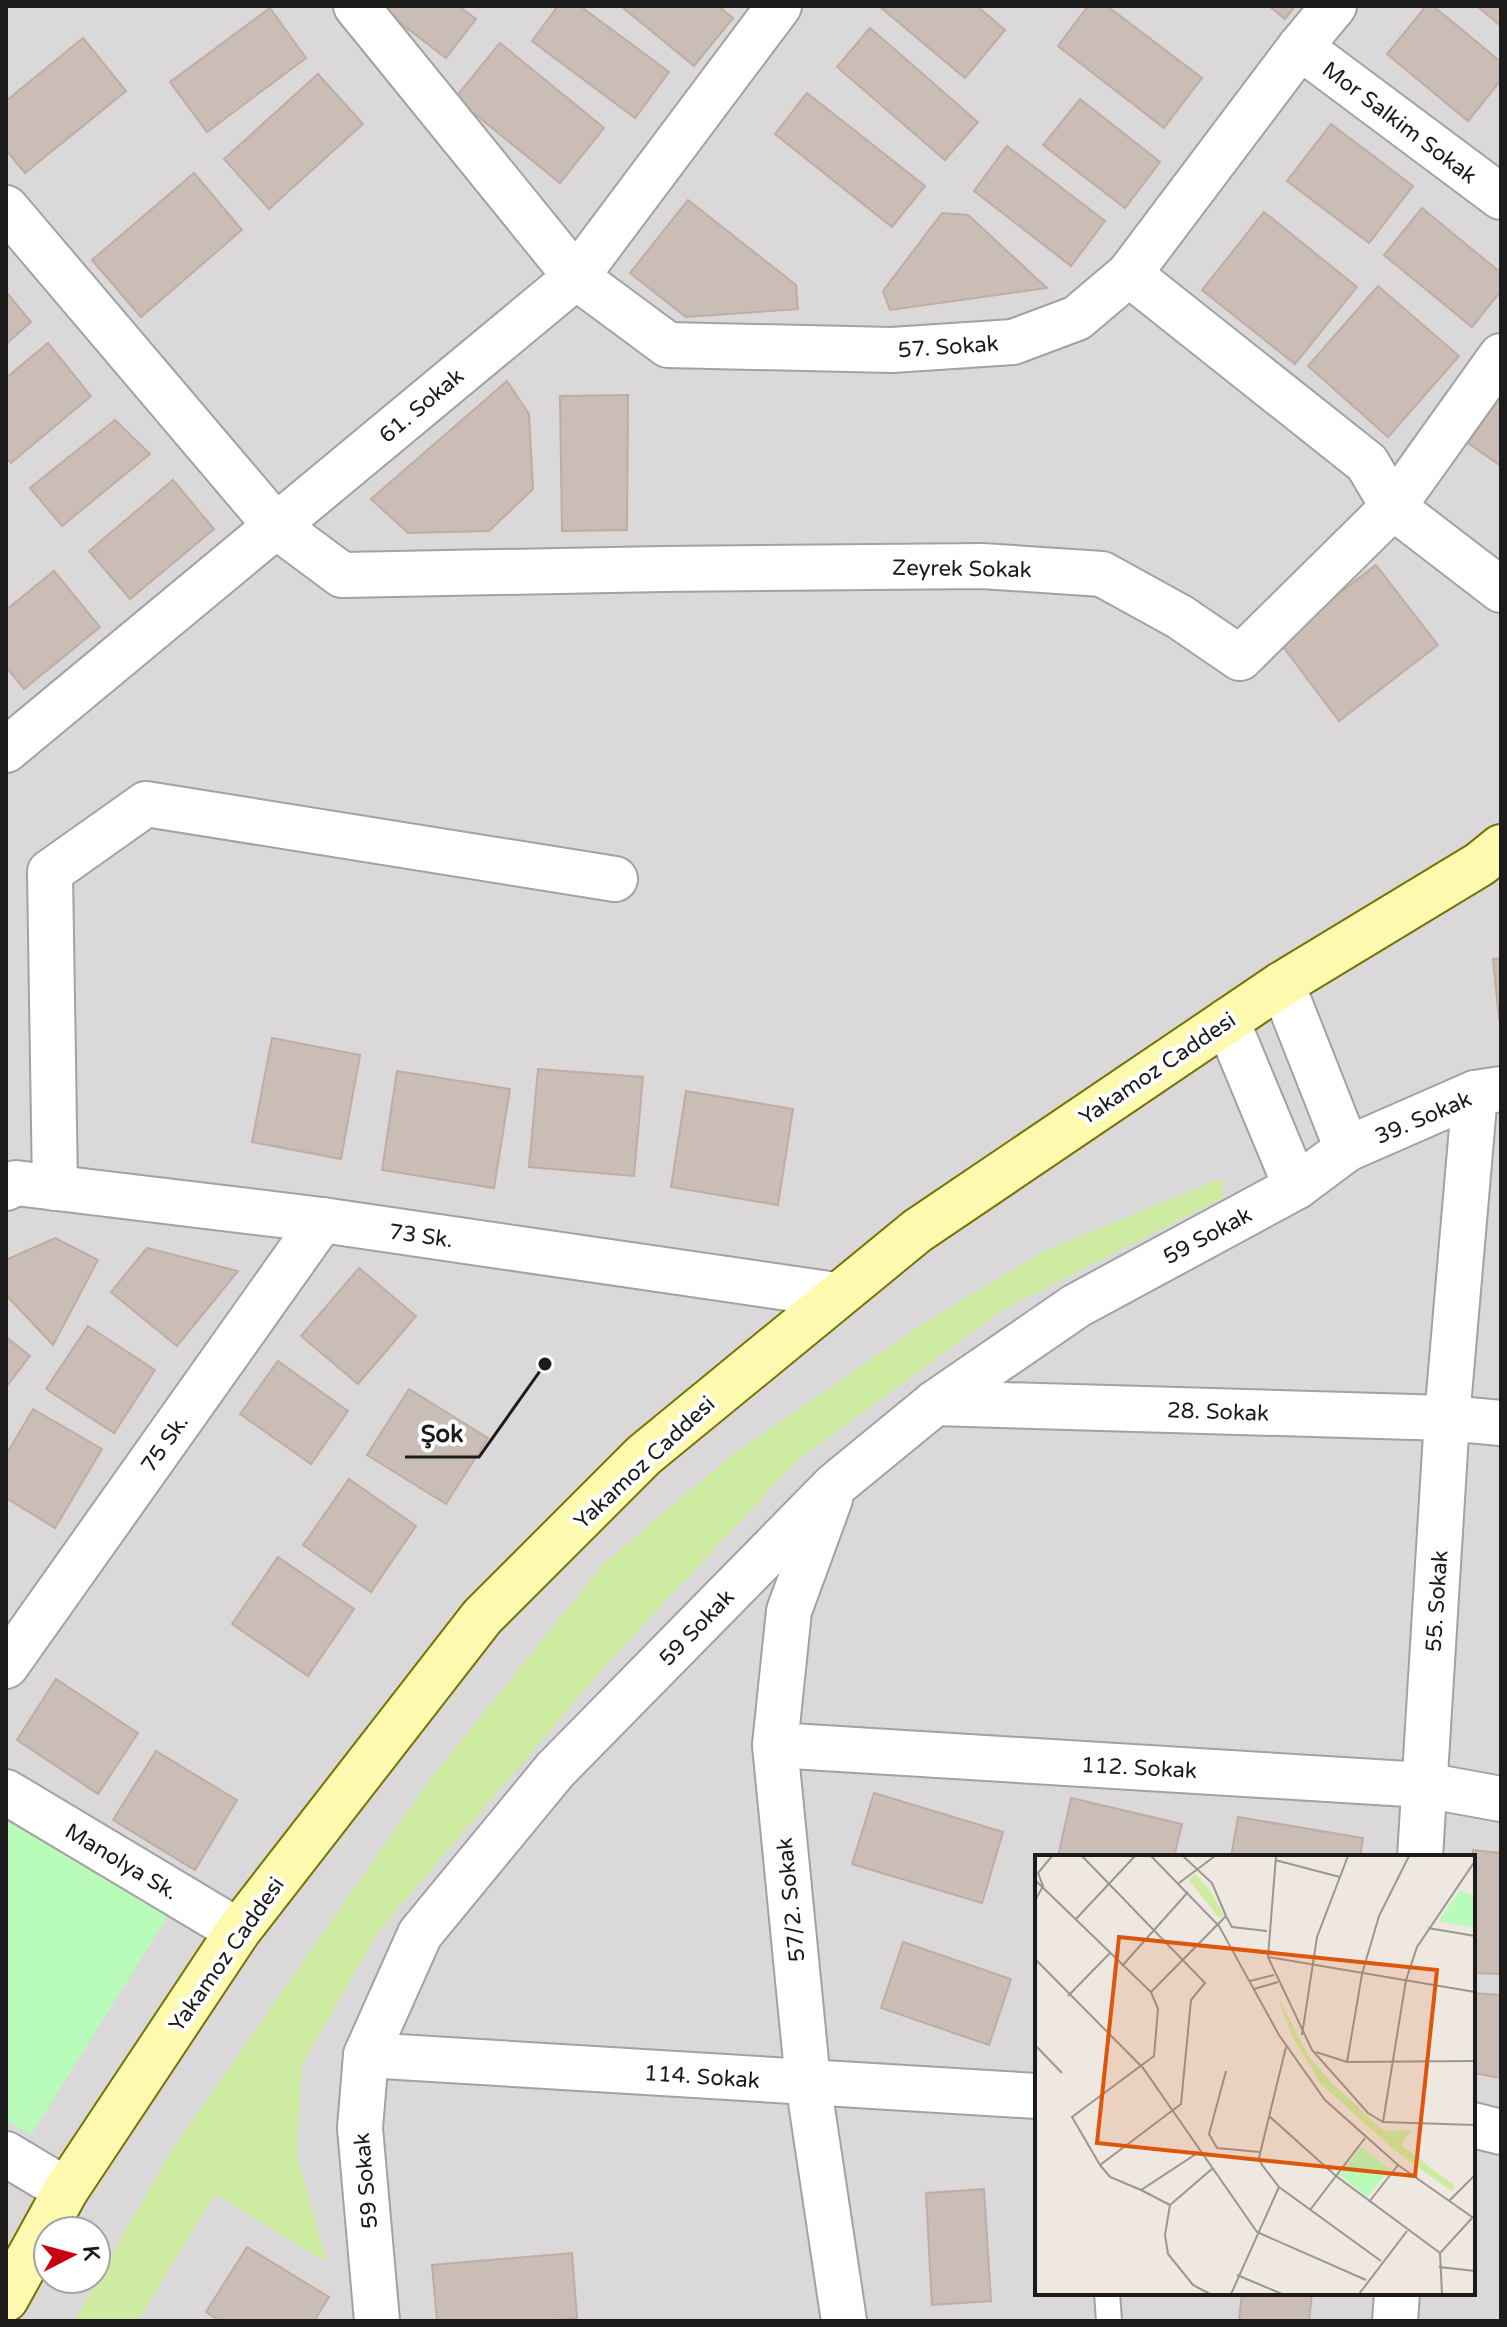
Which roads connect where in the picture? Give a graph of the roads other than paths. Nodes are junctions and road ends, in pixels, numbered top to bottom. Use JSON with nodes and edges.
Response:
{"nodes":[{"id":1,"x":356,"y":6,"type":"edge"},
{"id":2,"x":779,"y":6,"type":"edge"},
{"id":3,"x":1334,"y":6,"type":"edge"},
{"id":4,"x":1300,"y":47,"type":"junction"},
{"id":5,"x":1501,"y":197,"type":"edge"},
{"id":6,"x":6,"y":208,"type":"edge"},
{"id":7,"x":1129,"y":274,"type":"junction"},
{"id":8,"x":576,"y":277,"type":"junction"},
{"id":9,"x":1501,"y":356,"type":"edge"},
{"id":10,"x":1393,"y":507,"type":"junction"},
{"id":11,"x":276,"y":526,"type":"junction"},
{"id":12,"x":1501,"y":590,"type":"edge"},
{"id":13,"x":8,"y":744,"type":"edge"},
{"id":14,"x":1501,"y":847,"type":"edge"},
{"id":15,"x":615,"y":879,"type":"dead end"},
{"id":16,"x":1282,"y":984,"type":"junction"},
{"id":17,"x":1227,"y":1021,"type":"junction"},
{"id":18,"x":1488,"y":1091,"type":"edge"},
{"id":19,"x":1347,"y":1149,"type":"junction"},
{"id":20,"x":1296,"y":1187,"type":"junction"},
{"id":21,"x":6,"y":1188,"type":"edge"},
{"id":22,"x":55,"y":1188,"type":"junction"},
{"id":23,"x":322,"y":1220,"type":"junction"},
{"id":24,"x":836,"y":1295,"type":"junction"},
{"id":25,"x":935,"y":1403,"type":"junction"},
{"id":26,"x":1447,"y":1418,"type":"junction"},
{"id":27,"x":1501,"y":1423,"type":"edge"},
{"id":28,"x":835,"y":1485,"type":"junction"},
{"id":29,"x":6,"y":1666,"type":"edge"},
{"id":30,"x":775,"y":1745,"type":"junction"},
{"id":31,"x":1424,"y":1785,"type":"junction"},
{"id":32,"x":6,"y":1792,"type":"edge"},
{"id":33,"x":1501,"y":1799,"type":"edge"},
{"id":34,"x":1420,"y":1855,"type":"edge"},
{"id":35,"x":238,"y":1931,"type":"junction"},
{"id":36,"x":366,"y":2055,"type":"junction"},
{"id":37,"x":808,"y":2082,"type":"junction"},
{"id":38,"x":1035,"y":2096,"type":"edge"},
{"id":39,"x":1475,"y":2126,"type":"edge"},
{"id":40,"x":1501,"y":2132,"type":"edge"},
{"id":41,"x":6,"y":2154,"type":"edge"},
{"id":42,"x":66,"y":2190,"type":"junction"},
{"id":43,"x":1107,"y":2295,"type":"edge"},
{"id":44,"x":1397,"y":2295,"type":"edge"},
{"id":45,"x":6,"y":2299,"type":"edge"},
{"id":46,"x":377,"y":2321,"type":"edge"},
{"id":47,"x":844,"y":2321,"type":"edge"},
{"id":48,"x":1109,"y":2321,"type":"edge"},
{"id":49,"x":1395,"y":2321,"type":"edge"}],
"edges":[{"from":1,"to":8,"type":"street","name":"57. Sokak"},
{"from":2,"to":8,"type":"street","name":"61. Sokak"},
{"from":3,"to":4,"type":"street","name":"57. Sokak"},
{"from":4,"to":5,"type":"street","name":"Mor Salkim Sokak"},
{"from":4,"to":7,"type":"street","name":"57. Sokak"},
{"from":6,"to":11,"type":"street"},
{"from":7,"to":8,"type":"street","name":"57. Sokak"},
{"from":7,"to":10,"type":"street"},
{"from":8,"to":11,"type":"street","name":"61. Sokak"},
{"from":9,"to":10,"type":"street","name":"Zeyrek Sokak"},
{"from":10,"to":11,"type":"street","name":"Zeyrek Sokak"},
{"from":10,"to":12,"type":"street"},
{"from":11,"to":13,"type":"street","name":"61. Sokak"},
{"from":14,"to":16,"type":"main road","name":"Yakamoz Caddesi"},
{"from":15,"to":22,"type":"street"},
{"from":16,"to":17,"type":"main road","name":"Yakamoz Caddesi"},
{"from":16,"to":19,"type":"street"},
{"from":17,"to":20,"type":"street"},
{"from":17,"to":24,"type":"main road","name":"Yakamoz Caddesi"},
{"from":18,"to":19,"type":"street","name":"39. Sokak"},
{"from":18,"to":26,"type":"street","name":"55. Sokak"},
{"from":19,"to":20,"type":"street","name":"59 Sokak"},
{"from":20,"to":25,"type":"street","name":"59 Sokak"},
{"from":21,"to":22,"type":"street","name":"73 Sk."},
{"from":22,"to":23,"type":"street","name":"73 Sk."},
{"from":23,"to":24,"type":"street","name":"73 Sk."},
{"from":23,"to":29,"type":"street","name":"75 Sk."},
{"from":24,"to":35,"type":"main road","name":"Yakamoz Caddesi"},
{"from":25,"to":26,"type":"street","name":"28. Sokak"},
{"from":25,"to":28,"type":"street","name":"59 Sokak"},
{"from":26,"to":27,"type":"street","name":"28. Sokak"},
{"from":26,"to":31,"type":"street","name":"55. Sokak"},
{"from":28,"to":30,"type":"street","name":"57/2. Sokak"},
{"from":28,"to":36,"type":"street","name":"59 Sokak"},
{"from":30,"to":31,"type":"street","name":"112. Sokak"},
{"from":30,"to":37,"type":"street","name":"57/2. Sokak"},
{"from":31,"to":33,"type":"street","name":"112. Sokak"},
{"from":31,"to":34,"type":"street","name":"55. Sokak"},
{"from":32,"to":35,"type":"street","name":"Manolya Sk."},
{"from":35,"to":42,"type":"main road","name":"Yakamoz Caddesi"},
{"from":36,"to":37,"type":"street","name":"114. Sokak"},
{"from":36,"to":46,"type":"street","name":"59 Sokak"},
{"from":37,"to":38,"type":"street","name":"114. Sokak"},
{"from":37,"to":47,"type":"street","name":"57/2. Sokak"},
{"from":39,"to":40,"type":"street"},
{"from":41,"to":42,"type":"street"},
{"from":42,"to":45,"type":"main road","name":"Yakamoz Caddesi"},
{"from":43,"to":48,"type":"lane"},
{"from":44,"to":49,"type":"street"}]}
